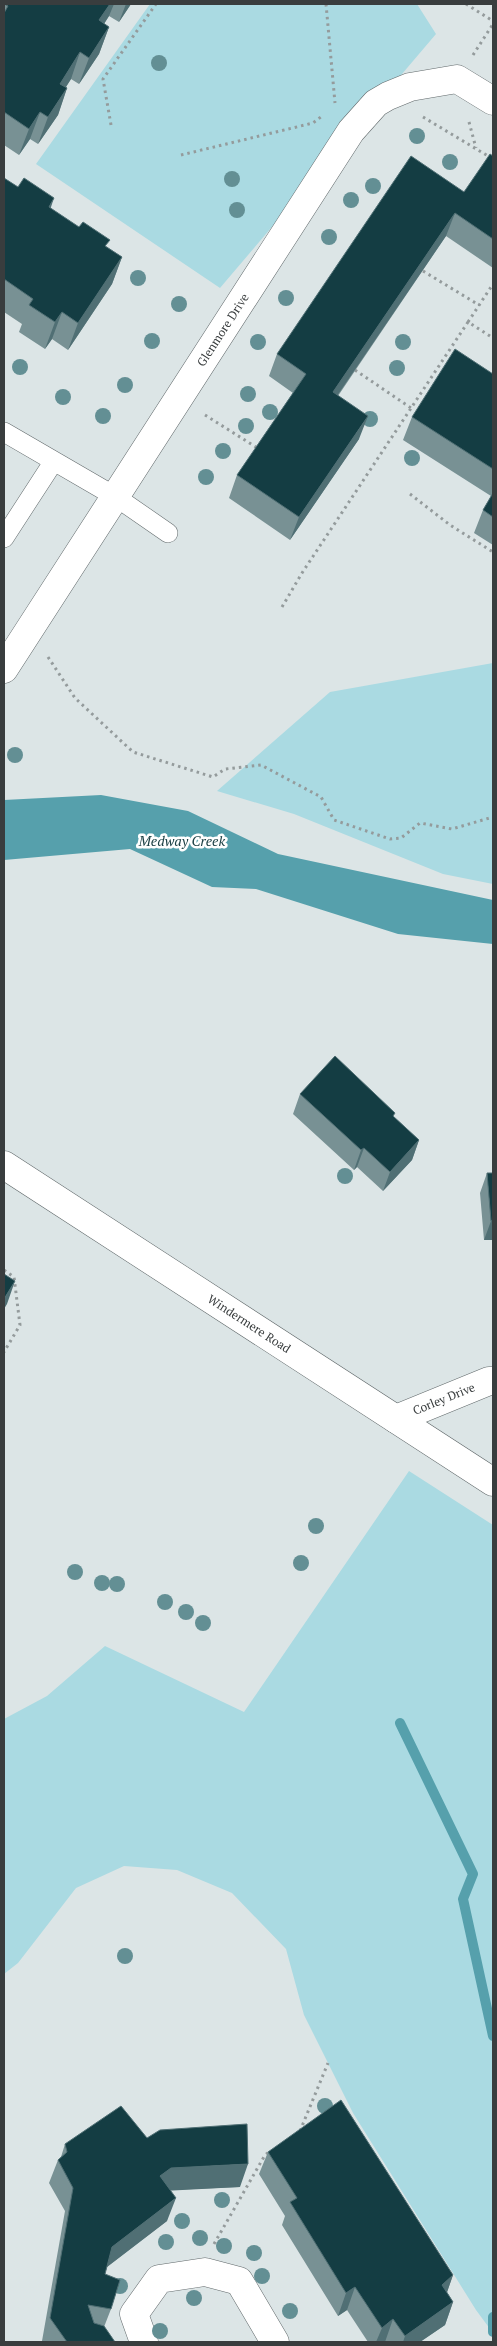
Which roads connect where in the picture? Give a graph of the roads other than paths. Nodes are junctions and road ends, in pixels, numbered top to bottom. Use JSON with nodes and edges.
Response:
{"nodes":[{"id":1,"x":493,"y":101,"type":"edge"},
{"id":2,"x":4,"y":432,"type":"edge"},
{"id":3,"x":54,"y":462,"type":"junction"},
{"id":4,"x":116,"y":497,"type":"junction"},
{"id":5,"x":168,"y":532,"type":"dead end"},
{"id":6,"x":4,"y":538,"type":"edge"},
{"id":7,"x":4,"y":669,"type":"edge"},
{"id":8,"x":4,"y":1166,"type":"edge"},
{"id":9,"x":493,"y":1381,"type":"edge"},
{"id":10,"x":396,"y":1418,"type":"junction"},
{"id":11,"x":493,"y":1482,"type":"edge"},
{"id":12,"x":144,"y":2342,"type":"edge"},
{"id":13,"x":275,"y":2342,"type":"edge"}],
"edges":[{"from":1,"to":4,"type":"street","name":"Glenmore Drive"},
{"from":2,"to":3,"type":"lane"},
{"from":3,"to":4,"type":"lane"},
{"from":3,"to":6,"type":"lane"},
{"from":4,"to":5,"type":"lane"},
{"from":4,"to":7,"type":"street","name":"Glenmore Drive"},
{"from":8,"to":10,"type":"street","name":"Windermere Road"},
{"from":9,"to":10,"type":"street","name":"Corley Drive"},
{"from":10,"to":11,"type":"street","name":"Windermere Road"},
{"from":12,"to":13,"type":"street"}]}
